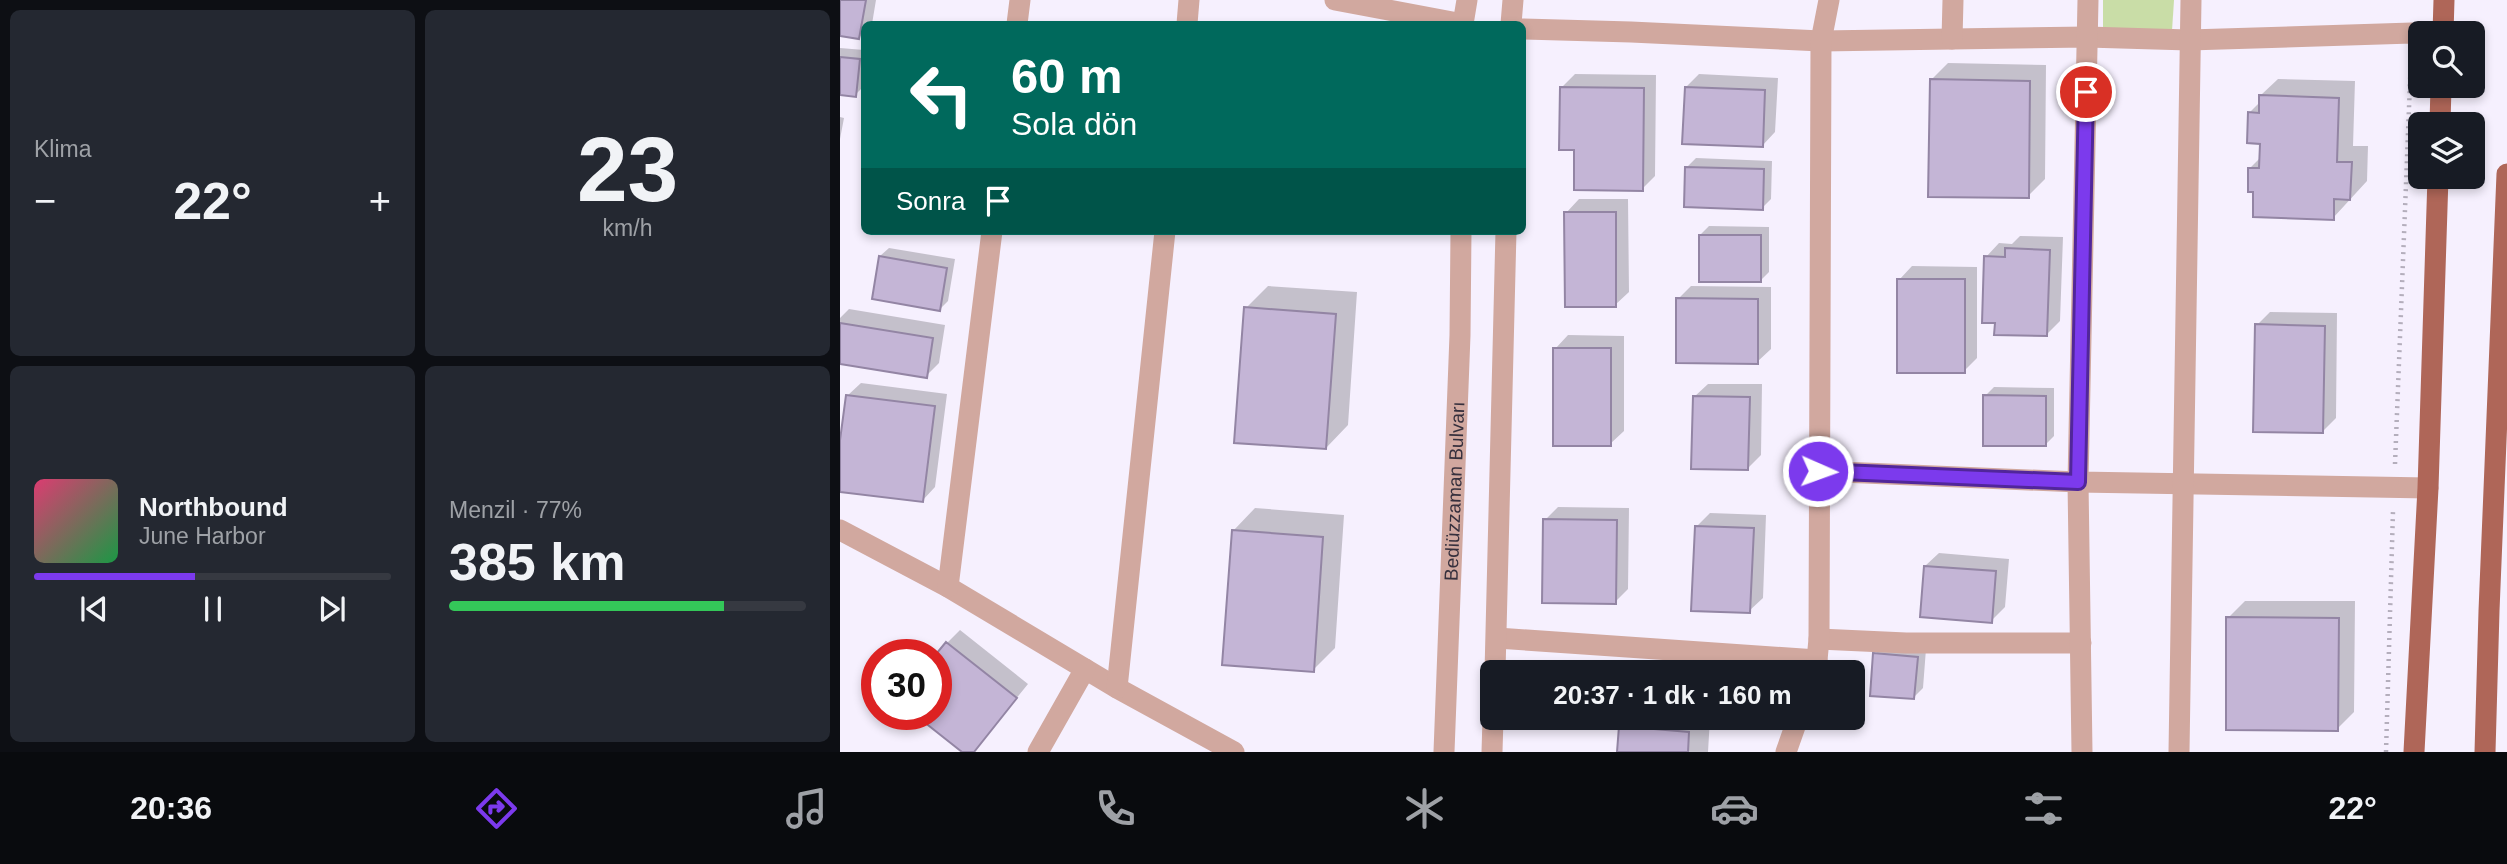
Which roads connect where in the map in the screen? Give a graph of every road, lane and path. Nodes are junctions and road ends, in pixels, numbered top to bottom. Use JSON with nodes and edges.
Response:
{"nodes":[{"id":1,"x":1020,"y":0,"type":"edge"},
{"id":2,"x":1189,"y":0,"type":"edge"},
{"id":3,"x":1335,"y":0,"type":"edge"},
{"id":4,"x":1467,"y":0,"type":"edge"},
{"id":5,"x":1513,"y":0,"type":"edge"},
{"id":6,"x":1829,"y":0,"type":"edge"},
{"id":7,"x":1953,"y":0,"type":"edge"},
{"id":8,"x":2088,"y":0,"type":"edge"},
{"id":9,"x":2191,"y":0,"type":"edge"},
{"id":10,"x":2444,"y":0,"type":"edge"},
{"id":11,"x":1017,"y":21,"type":"edge"},
{"id":12,"x":1187,"y":21,"type":"edge"},
{"id":13,"x":1447,"y":21,"type":"edge"},
{"id":14,"x":1464,"y":21,"type":"edge"},
{"id":15,"x":1511,"y":21,"type":"edge"},
{"id":16,"x":2443,"y":21,"type":"edge"},
{"id":17,"x":1526,"y":29,"type":"edge"},
{"id":18,"x":2408,"y":34,"type":"edge"},
{"id":19,"x":2087,"y":37,"type":"junction"},
{"id":20,"x":1952,"y":39,"type":"junction"},
{"id":21,"x":2189,"y":40,"type":"junction"},
{"id":22,"x":1821,"y":41,"type":"junction"},
{"id":23,"x":2413,"y":98,"type":"edge"},
{"id":24,"x":2507,"y":174,"type":"edge"},
{"id":25,"x":2438,"y":189,"type":"edge"},
{"id":26,"x":992,"y":235,"type":"edge"},
{"id":27,"x":1165,"y":235,"type":"edge"},
{"id":28,"x":1461,"y":235,"type":"edge"},
{"id":29,"x":1506,"y":235,"type":"edge"},
{"id":30,"x":1818,"y":471,"type":"junction"},
{"id":31,"x":2078,"y":482,"type":"junction"},
{"id":32,"x":2184,"y":484,"type":"junction"},
{"id":33,"x":2394,"y":488,"type":"junction"},
{"id":34,"x":2428,"y":488,"type":"junction"},
{"id":35,"x":2500,"y":495,"type":"edge"},
{"id":36,"x":840,"y":530,"type":"edge"},
{"id":37,"x":948,"y":587,"type":"junction"},
{"id":38,"x":1497,"y":638,"type":"junction"},
{"id":39,"x":1819,"y":639,"type":"junction"},
{"id":40,"x":2081,"y":643,"type":"junction"},
{"id":41,"x":1496,"y":660,"type":"edge"},
{"id":42,"x":1747,"y":660,"type":"edge"},
{"id":43,"x":1816,"y":660,"type":"edge"},
{"id":44,"x":1085,"y":669,"type":"junction"},
{"id":45,"x":1116,"y":688,"type":"junction"},
{"id":46,"x":1493,"y":730,"type":"edge"},
{"id":47,"x":1794,"y":730,"type":"edge"},
{"id":48,"x":1038,"y":752,"type":"edge"},
{"id":49,"x":1234,"y":752,"type":"edge"},
{"id":50,"x":1444,"y":752,"type":"edge"},
{"id":51,"x":1492,"y":752,"type":"edge"},
{"id":52,"x":1786,"y":752,"type":"edge"},
{"id":53,"x":2082,"y":752,"type":"edge"},
{"id":54,"x":2179,"y":752,"type":"edge"},
{"id":55,"x":2386,"y":752,"type":"edge"},
{"id":56,"x":2414,"y":752,"type":"edge"},
{"id":57,"x":2486,"y":752,"type":"edge"}],
"edges":[{"from":1,"to":11,"type":"street"},
{"from":2,"to":12,"type":"street"},
{"from":3,"to":13,"type":"street"},
{"from":4,"to":14,"type":"street"},
{"from":5,"to":15,"type":"street"},
{"from":6,"to":22,"type":"street"},
{"from":7,"to":20,"type":"street"},
{"from":8,"to":19,"type":"street"},
{"from":9,"to":21,"type":"street"},
{"from":10,"to":16,"type":"main road"},
{"from":17,"to":22,"type":"street"},
{"from":18,"to":21,"type":"street"},
{"from":19,"to":20,"type":"street"},
{"from":19,"to":21,"type":"street"},
{"from":19,"to":31,"type":"street"},
{"from":20,"to":22,"type":"street"},
{"from":21,"to":32,"type":"street"},
{"from":22,"to":30,"type":"street"},
{"from":23,"to":33,"type":"path"},
{"from":24,"to":35,"type":"main road"},
{"from":25,"to":34,"type":"main road"},
{"from":26,"to":37,"type":"street"},
{"from":27,"to":45,"type":"street"},
{"from":28,"to":50,"type":"street","name":"Bediüzzaman Bulvarı"},
{"from":29,"to":38,"type":"street"},
{"from":30,"to":31,"type":"street"},
{"from":30,"to":39,"type":"street"},
{"from":31,"to":32,"type":"street"},
{"from":31,"to":40,"type":"street"},
{"from":32,"to":33,"type":"street"},
{"from":32,"to":54,"type":"street"},
{"from":33,"to":34,"type":"street"},
{"from":33,"to":55,"type":"path"},
{"from":34,"to":56,"type":"main road"},
{"from":35,"to":57,"type":"main road"},
{"from":36,"to":37,"type":"street"},
{"from":37,"to":44,"type":"street"},
{"from":38,"to":41,"type":"street"},
{"from":38,"to":42,"type":"street"},
{"from":39,"to":40,"type":"street"},
{"from":39,"to":43,"type":"street"},
{"from":40,"to":53,"type":"street"},
{"from":44,"to":45,"type":"street"},
{"from":44,"to":48,"type":"street"},
{"from":45,"to":49,"type":"street"},
{"from":46,"to":51,"type":"street"},
{"from":47,"to":52,"type":"street"}]}
